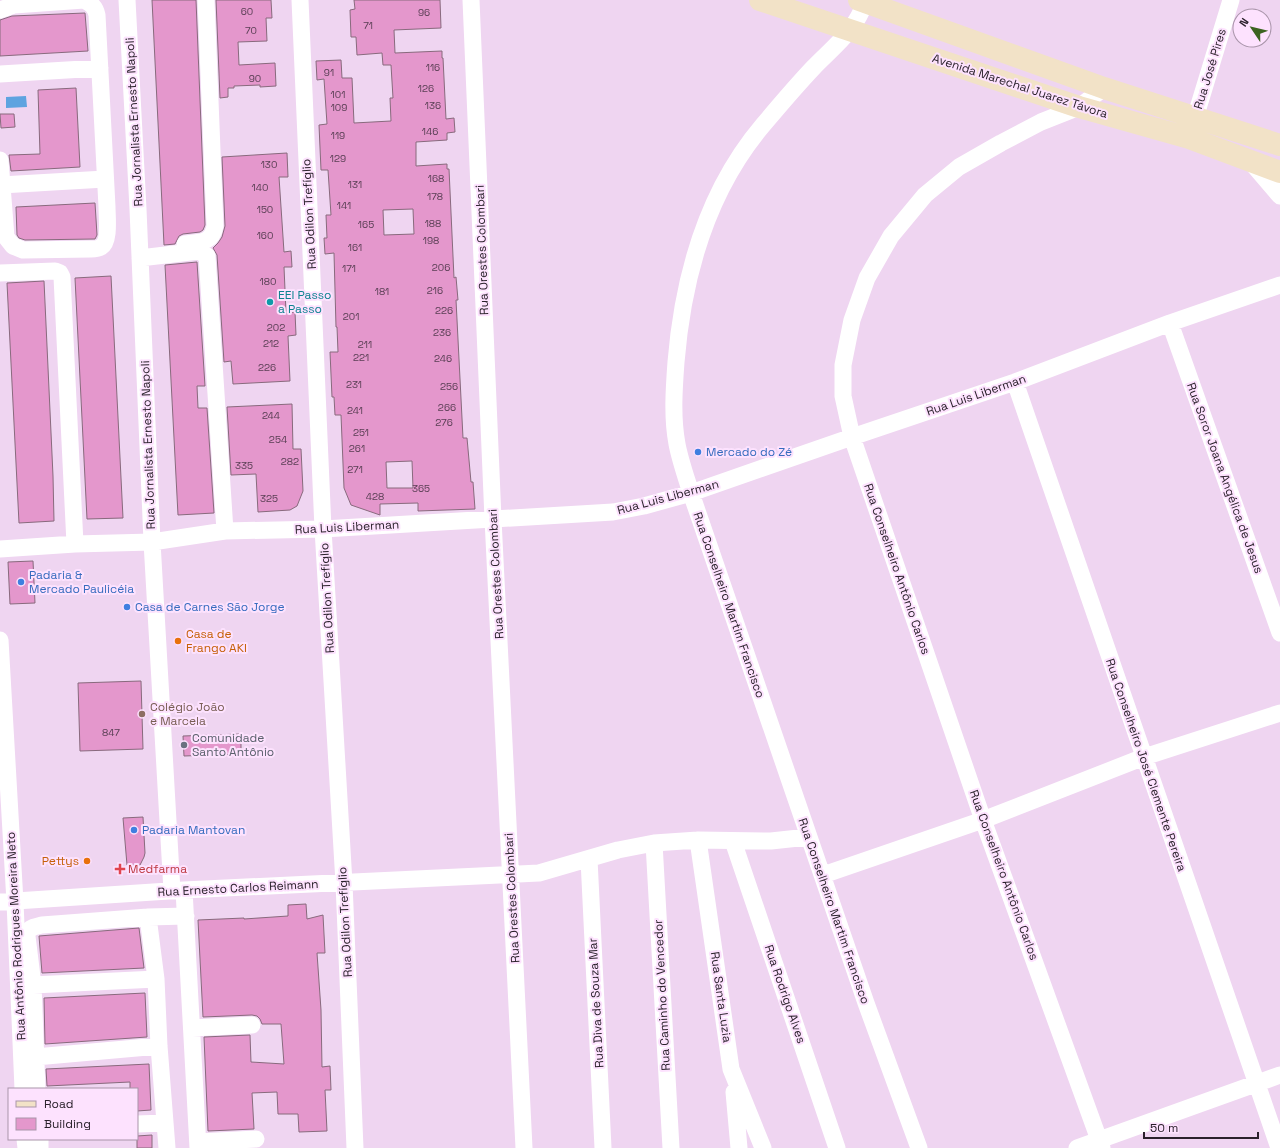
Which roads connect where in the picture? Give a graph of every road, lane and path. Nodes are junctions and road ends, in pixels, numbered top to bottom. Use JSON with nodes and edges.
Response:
{"nodes":[{"id":1,"x":127,"y":0,"type":"edge"},
{"id":2,"x":206,"y":0,"type":"edge"},
{"id":3,"x":300,"y":0,"type":"edge"},
{"id":4,"x":471,"y":0,"type":"edge"},
{"id":5,"x":760,"y":0,"type":"edge"},
{"id":6,"x":1231,"y":0,"type":"edge"},
{"id":7,"x":864,"y":1,"type":"edge"},
{"id":8,"x":0,"y":10,"type":"edge"},
{"id":9,"x":851,"y":30,"type":"junction"},
{"id":10,"x":100,"y":68,"type":"junction"},
{"id":11,"x":0,"y":74,"type":"edge"},
{"id":12,"x":1104,"y":88,"type":"junction"},
{"id":13,"x":1079,"y":107,"type":"junction"},
{"id":14,"x":1195,"y":117,"type":"junction"},
{"id":15,"x":1189,"y":138,"type":"junction"},
{"id":16,"x":1280,"y":145,"type":"edge"},
{"id":17,"x":0,"y":160,"type":"edge"},
{"id":18,"x":1250,"y":161,"type":"junction"},
{"id":19,"x":1280,"y":172,"type":"edge"},
{"id":20,"x":106,"y":179,"type":"junction"},
{"id":21,"x":1,"y":185,"type":"junction"},
{"id":22,"x":1280,"y":196,"type":"edge"},
{"id":23,"x":140,"y":253,"type":"junction"},
{"id":24,"x":0,"y":272,"type":"edge"},
{"id":25,"x":1280,"y":285,"type":"edge"},
{"id":26,"x":1170,"y":322,"type":"junction"},
{"id":27,"x":1015,"y":382,"type":"junction"},
{"id":28,"x":852,"y":437,"type":"junction"},
{"id":29,"x":691,"y":493,"type":"junction"},
{"id":30,"x":493,"y":519,"type":"junction"},
{"id":31,"x":323,"y":529,"type":"junction"},
{"id":32,"x":225,"y":531,"type":"junction"},
{"id":33,"x":152,"y":542,"type":"junction"},
{"id":34,"x":75,"y":544,"type":"junction"},
{"id":35,"x":0,"y":549,"type":"edge"},
{"id":36,"x":1280,"y":633,"type":"edge"},
{"id":37,"x":0,"y":640,"type":"edge"},
{"id":38,"x":1280,"y":713,"type":"edge"},
{"id":39,"x":1144,"y":757,"type":"junction"},
{"id":40,"x":983,"y":820,"type":"junction"},
{"id":41,"x":808,"y":837,"type":"junction"},
{"id":42,"x":698,"y":840,"type":"junction"},
{"id":43,"x":733,"y":841,"type":"junction"},
{"id":44,"x":654,"y":843,"type":"junction"},
{"id":45,"x":589,"y":859,"type":"junction"},
{"id":46,"x":511,"y":875,"type":"junction"},
{"id":47,"x":823,"y":876,"type":"junction"},
{"id":48,"x":344,"y":883,"type":"junction"},
{"id":49,"x":178,"y":890,"type":"junction"},
{"id":50,"x":8,"y":902,"type":"edge"},
{"id":51,"x":186,"y":916,"type":"junction"},
{"id":52,"x":148,"y":917,"type":"junction"},
{"id":53,"x":156,"y":979,"type":"junction"},
{"id":54,"x":33,"y":985,"type":"junction"},
{"id":55,"x":252,"y":1025,"type":"dead end"},
{"id":56,"x":192,"y":1028,"type":"junction"},
{"id":57,"x":159,"y":1046,"type":"junction"},
{"id":58,"x":28,"y":1057,"type":"junction"},
{"id":59,"x":731,"y":1069,"type":"junction"},
{"id":60,"x":1280,"y":1074,"type":"edge"},
{"id":61,"x":1256,"y":1082,"type":"junction"},
{"id":62,"x":23,"y":1088,"type":"edge"},
{"id":63,"x":37,"y":1088,"type":"edge"},
{"id":64,"x":165,"y":1123,"type":"junction"},
{"id":65,"x":138,"y":1124,"type":"edge"},
{"id":66,"x":256,"y":1139,"type":"dead end"},
{"id":67,"x":1101,"y":1144,"type":"edge"},
{"id":68,"x":198,"y":1145,"type":"edge"},
{"id":69,"x":167,"y":1148,"type":"edge"},
{"id":70,"x":355,"y":1148,"type":"edge"},
{"id":71,"x":524,"y":1148,"type":"edge"},
{"id":72,"x":603,"y":1148,"type":"edge"},
{"id":73,"x":671,"y":1148,"type":"edge"},
{"id":74,"x":739,"y":1148,"type":"edge"},
{"id":75,"x":763,"y":1148,"type":"edge"},
{"id":76,"x":838,"y":1148,"type":"edge"},
{"id":77,"x":919,"y":1148,"type":"edge"},
{"id":78,"x":1077,"y":1148,"type":"edge"},
{"id":79,"x":1279,"y":1148,"type":"edge"}],
"edges":[{"from":1,"to":23,"type":"street","name":"Rua Jornalista Ernesto Napoli"},
{"from":2,"to":23,"type":"street"},
{"from":3,"to":31,"type":"street","name":"Rua Odilon Trefíglio"},
{"from":4,"to":30,"type":"street","name":"Rua Orestes Colombari"},
{"from":5,"to":9,"type":"street","name":"Avenida Marechal Juarez Távora"},
{"from":6,"to":14,"type":"street","name":"Rua José Pires"},
{"from":7,"to":9,"type":"street","name":"Rua Conselheiro Martim Francisco"},
{"from":7,"to":12,"type":"street","name":"Avenida Marechal Juarez Távora"},
{"from":8,"to":10,"type":"street"},
{"from":9,"to":13,"type":"street","name":"Avenida Marechal Juarez Távora"},
{"from":9,"to":29,"type":"street","name":"Rua Conselheiro Martim Francisco"},
{"from":10,"to":11,"type":"street"},
{"from":10,"to":20,"type":"street"},
{"from":12,"to":13,"type":"street","name":"Rua Conselheiro Antônio Carlos"},
{"from":12,"to":14,"type":"street","name":"Avenida Marechal Juarez Távora"},
{"from":13,"to":15,"type":"street","name":"Avenida Marechal Juarez Távora"},
{"from":13,"to":28,"type":"street","name":"Rua Conselheiro Antônio Carlos"},
{"from":14,"to":15,"type":"street","name":"Rua José Pires"},
{"from":14,"to":16,"type":"street","name":"Avenida Marechal Juarez Távora"},
{"from":15,"to":18,"type":"street","name":"Avenida Marechal Juarez Távora"},
{"from":17,"to":21,"type":"street"},
{"from":18,"to":19,"type":"street","name":"Avenida Marechal Juarez Távora"},
{"from":18,"to":22,"type":"street"},
{"from":20,"to":21,"type":"street"},
{"from":20,"to":21,"type":"street"},
{"from":23,"to":32,"type":"street"},
{"from":23,"to":33,"type":"street","name":"Rua Jornalista Ernesto Napoli"},
{"from":24,"to":34,"type":"street"},
{"from":25,"to":26,"type":"street","name":"Rua Luis Liberman"},
{"from":26,"to":27,"type":"street","name":"Rua Luis Liberman"},
{"from":26,"to":36,"type":"street","name":"Rua Soror Joana Angélica de Jesus"},
{"from":27,"to":28,"type":"street","name":"Rua Luis Liberman"},
{"from":27,"to":39,"type":"street","name":"Rua Conselheiro José Clemente Pereira"},
{"from":28,"to":29,"type":"street","name":"Rua Luis Liberman"},
{"from":28,"to":40,"type":"street","name":"Rua Conselheiro Antônio Carlos"},
{"from":29,"to":30,"type":"street","name":"Rua Luis Liberman"},
{"from":29,"to":41,"type":"street","name":"Rua Conselheiro Martim Francisco"},
{"from":30,"to":31,"type":"street","name":"Rua Luis Liberman"},
{"from":30,"to":46,"type":"street","name":"Rua Orestes Colombari"},
{"from":31,"to":32,"type":"street","name":"Rua Luis Liberman"},
{"from":31,"to":48,"type":"street","name":"Rua Odilon Trefíglio"},
{"from":32,"to":33,"type":"street","name":"Rua Luis Liberman"},
{"from":33,"to":34,"type":"street","name":"Rua Luis Liberman"},
{"from":33,"to":49,"type":"street","name":"Rua Jornalista Ernesto Napoli"},
{"from":34,"to":35,"type":"street","name":"Rua Luis Liberman"},
{"from":37,"to":50,"type":"street","name":"Rua Antônio Rodrigues Moreira Neto"},
{"from":38,"to":39,"type":"street"},
{"from":39,"to":40,"type":"street"},
{"from":39,"to":61,"type":"street","name":"Rua Conselheiro José Clemente Pereira"},
{"from":40,"to":47,"type":"street"},
{"from":40,"to":67,"type":"street","name":"Rua Conselheiro Antônio Carlos"},
{"from":41,"to":43,"type":"street","name":"Rua Ernesto Carlos Reimann"},
{"from":41,"to":47,"type":"street","name":"Rua Conselheiro Martim Francisco"},
{"from":42,"to":43,"type":"street","name":"Rua Ernesto Carlos Reimann"},
{"from":42,"to":44,"type":"street","name":"Rua Ernesto Carlos Reimann"},
{"from":42,"to":59,"type":"street","name":"Rua Santa Luzia"},
{"from":43,"to":76,"type":"street","name":"Rua Rodrigo Alves"},
{"from":44,"to":45,"type":"street","name":"Rua Ernesto Carlos Reimann"},
{"from":44,"to":73,"type":"street","name":"Rua Caminho do Vencedor"},
{"from":45,"to":46,"type":"street","name":"Rua Ernesto Carlos Reimann"},
{"from":45,"to":72,"type":"street","name":"Rua Diva de Souza Mar"},
{"from":46,"to":48,"type":"street","name":"Rua Ernesto Carlos Reimann"},
{"from":46,"to":71,"type":"street","name":"Rua Orestes Colombari"},
{"from":47,"to":77,"type":"street","name":"Rua Conselheiro Martim Francisco"},
{"from":48,"to":49,"type":"street","name":"Rua Ernesto Carlos Reimann"},
{"from":48,"to":70,"type":"street","name":"Rua Odilon Trefíglio"},
{"from":49,"to":50,"type":"street","name":"Rua Ernesto Carlos Reimann"},
{"from":49,"to":51,"type":"street","name":"Rua Jornalista Ernesto Napoli"},
{"from":50,"to":58,"type":"street","name":"Rua Antônio Rodrigues Moreira Neto"},
{"from":51,"to":52,"type":"street"},
{"from":51,"to":56,"type":"street","name":"Rua Jornalista Ernesto Napoli"},
{"from":52,"to":53,"type":"street"},
{"from":52,"to":54,"type":"street"},
{"from":53,"to":54,"type":"street"},
{"from":53,"to":57,"type":"street"},
{"from":54,"to":58,"type":"street"},
{"from":55,"to":56,"type":"street"},
{"from":56,"to":68,"type":"street","name":"Rua Jornalista Ernesto Napoli"},
{"from":57,"to":58,"type":"street"},
{"from":57,"to":64,"type":"street"},
{"from":58,"to":62,"type":"street","name":"Rua Antônio Rodrigues Moreira Neto"},
{"from":58,"to":63,"type":"street"},
{"from":59,"to":74,"type":"street"},
{"from":59,"to":75,"type":"street","name":"Rua Santa Luzia"},
{"from":60,"to":61,"type":"street"},
{"from":61,"to":67,"type":"street"},
{"from":61,"to":79,"type":"street","name":"Rua Conselheiro José Clemente Pereira"},
{"from":64,"to":65,"type":"street"},
{"from":64,"to":69,"type":"street"},
{"from":66,"to":68,"type":"street"},
{"from":67,"to":78,"type":"street"}]}
